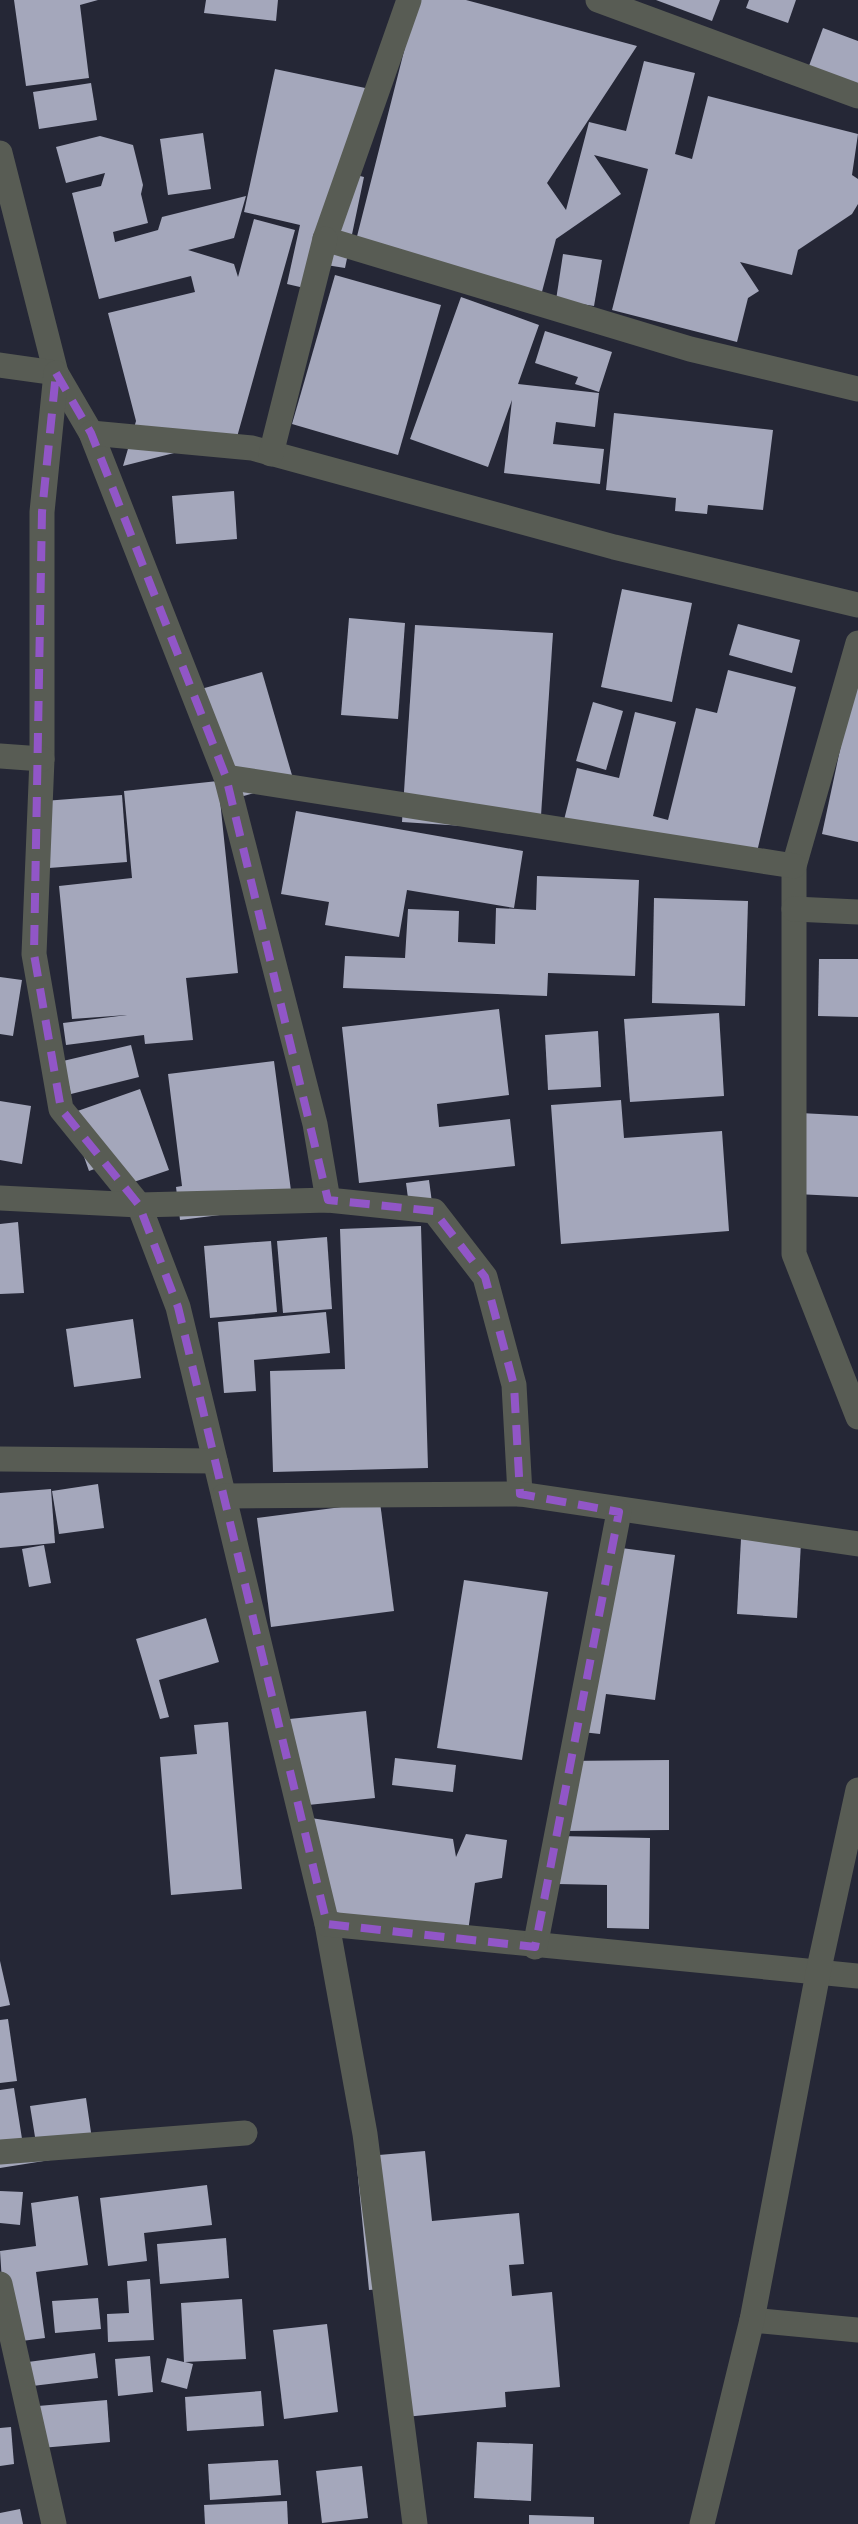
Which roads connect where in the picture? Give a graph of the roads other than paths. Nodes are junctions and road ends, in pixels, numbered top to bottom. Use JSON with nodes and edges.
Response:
{"nodes":[{"id":1,"x":409,"y":0,"type":"edge"},
{"id":2,"x":598,"y":0,"type":"edge"},
{"id":3,"x":858,"y":96,"type":"edge"},
{"id":4,"x":0,"y":153,"type":"edge"},
{"id":5,"x":325,"y":239,"type":"junction"},
{"id":6,"x":0,"y":364,"type":"edge"},
{"id":7,"x":56,"y":374,"type":"junction"},
{"id":8,"x":858,"y":389,"type":"edge"},
{"id":9,"x":91,"y":433,"type":"junction"},
{"id":10,"x":272,"y":454,"type":"junction"},
{"id":11,"x":858,"y":605,"type":"edge"},
{"id":12,"x":858,"y":643,"type":"edge"},
{"id":13,"x":0,"y":756,"type":"edge"},
{"id":14,"x":42,"y":759,"type":"junction"},
{"id":15,"x":226,"y":777,"type":"junction"},
{"id":16,"x":794,"y":866,"type":"junction"},
{"id":17,"x":794,"y":909,"type":"junction"},
{"id":18,"x":858,"y":912,"type":"edge"},
{"id":19,"x":0,"y":1198,"type":"edge"},
{"id":20,"x":328,"y":1200,"type":"junction"},
{"id":21,"x":139,"y":1205,"type":"junction"},
{"id":22,"x":858,"y":1417,"type":"edge"},
{"id":23,"x":0,"y":1459,"type":"edge"},
{"id":24,"x":215,"y":1461,"type":"junction"},
{"id":25,"x":520,"y":1494,"type":"junction"},
{"id":26,"x":224,"y":1496,"type":"junction"},
{"id":27,"x":619,"y":1512,"type":"junction"},
{"id":28,"x":858,"y":1544,"type":"edge"},
{"id":29,"x":858,"y":1790,"type":"edge"},
{"id":30,"x":327,"y":1924,"type":"junction"},
{"id":31,"x":535,"y":1947,"type":"junction"},
{"id":32,"x":818,"y":1973,"type":"junction"},
{"id":33,"x":858,"y":1976,"type":"edge"},
{"id":34,"x":246,"y":2133,"type":"dead end"},
{"id":35,"x":0,"y":2152,"type":"edge"},
{"id":36,"x":0,"y":2284,"type":"edge"},
{"id":37,"x":752,"y":2320,"type":"junction"},
{"id":38,"x":858,"y":2330,"type":"edge"},
{"id":39,"x":54,"y":2524,"type":"edge"},
{"id":40,"x":415,"y":2524,"type":"edge"},
{"id":41,"x":702,"y":2524,"type":"edge"}],
"edges":[{"from":1,"to":5,"type":"street"},
{"from":2,"to":3,"type":"street"},
{"from":4,"to":7,"type":"street"},
{"from":5,"to":8,"type":"street"},
{"from":5,"to":10,"type":"street"},
{"from":6,"to":7,"type":"street"},
{"from":7,"to":9,"type":"street"},
{"from":7,"to":14,"type":"street"},
{"from":9,"to":10,"type":"street"},
{"from":9,"to":15,"type":"street"},
{"from":10,"to":11,"type":"street"},
{"from":12,"to":16,"type":"street"},
{"from":13,"to":14,"type":"street"},
{"from":14,"to":21,"type":"street"},
{"from":15,"to":16,"type":"street"},
{"from":15,"to":20,"type":"street"},
{"from":16,"to":17,"type":"street"},
{"from":17,"to":18,"type":"street"},
{"from":17,"to":22,"type":"street"},
{"from":19,"to":21,"type":"street"},
{"from":20,"to":21,"type":"street"},
{"from":20,"to":25,"type":"street"},
{"from":21,"to":24,"type":"street"},
{"from":23,"to":24,"type":"street"},
{"from":24,"to":26,"type":"street"},
{"from":25,"to":26,"type":"street"},
{"from":25,"to":27,"type":"street"},
{"from":26,"to":30,"type":"street"},
{"from":27,"to":28,"type":"street"},
{"from":27,"to":31,"type":"street"},
{"from":29,"to":32,"type":"street"},
{"from":30,"to":31,"type":"street"},
{"from":30,"to":40,"type":"street"},
{"from":31,"to":32,"type":"street"},
{"from":32,"to":33,"type":"street"},
{"from":32,"to":37,"type":"street"},
{"from":34,"to":35,"type":"street"},
{"from":36,"to":39,"type":"street"},
{"from":37,"to":38,"type":"street"},
{"from":37,"to":41,"type":"street"}]}
